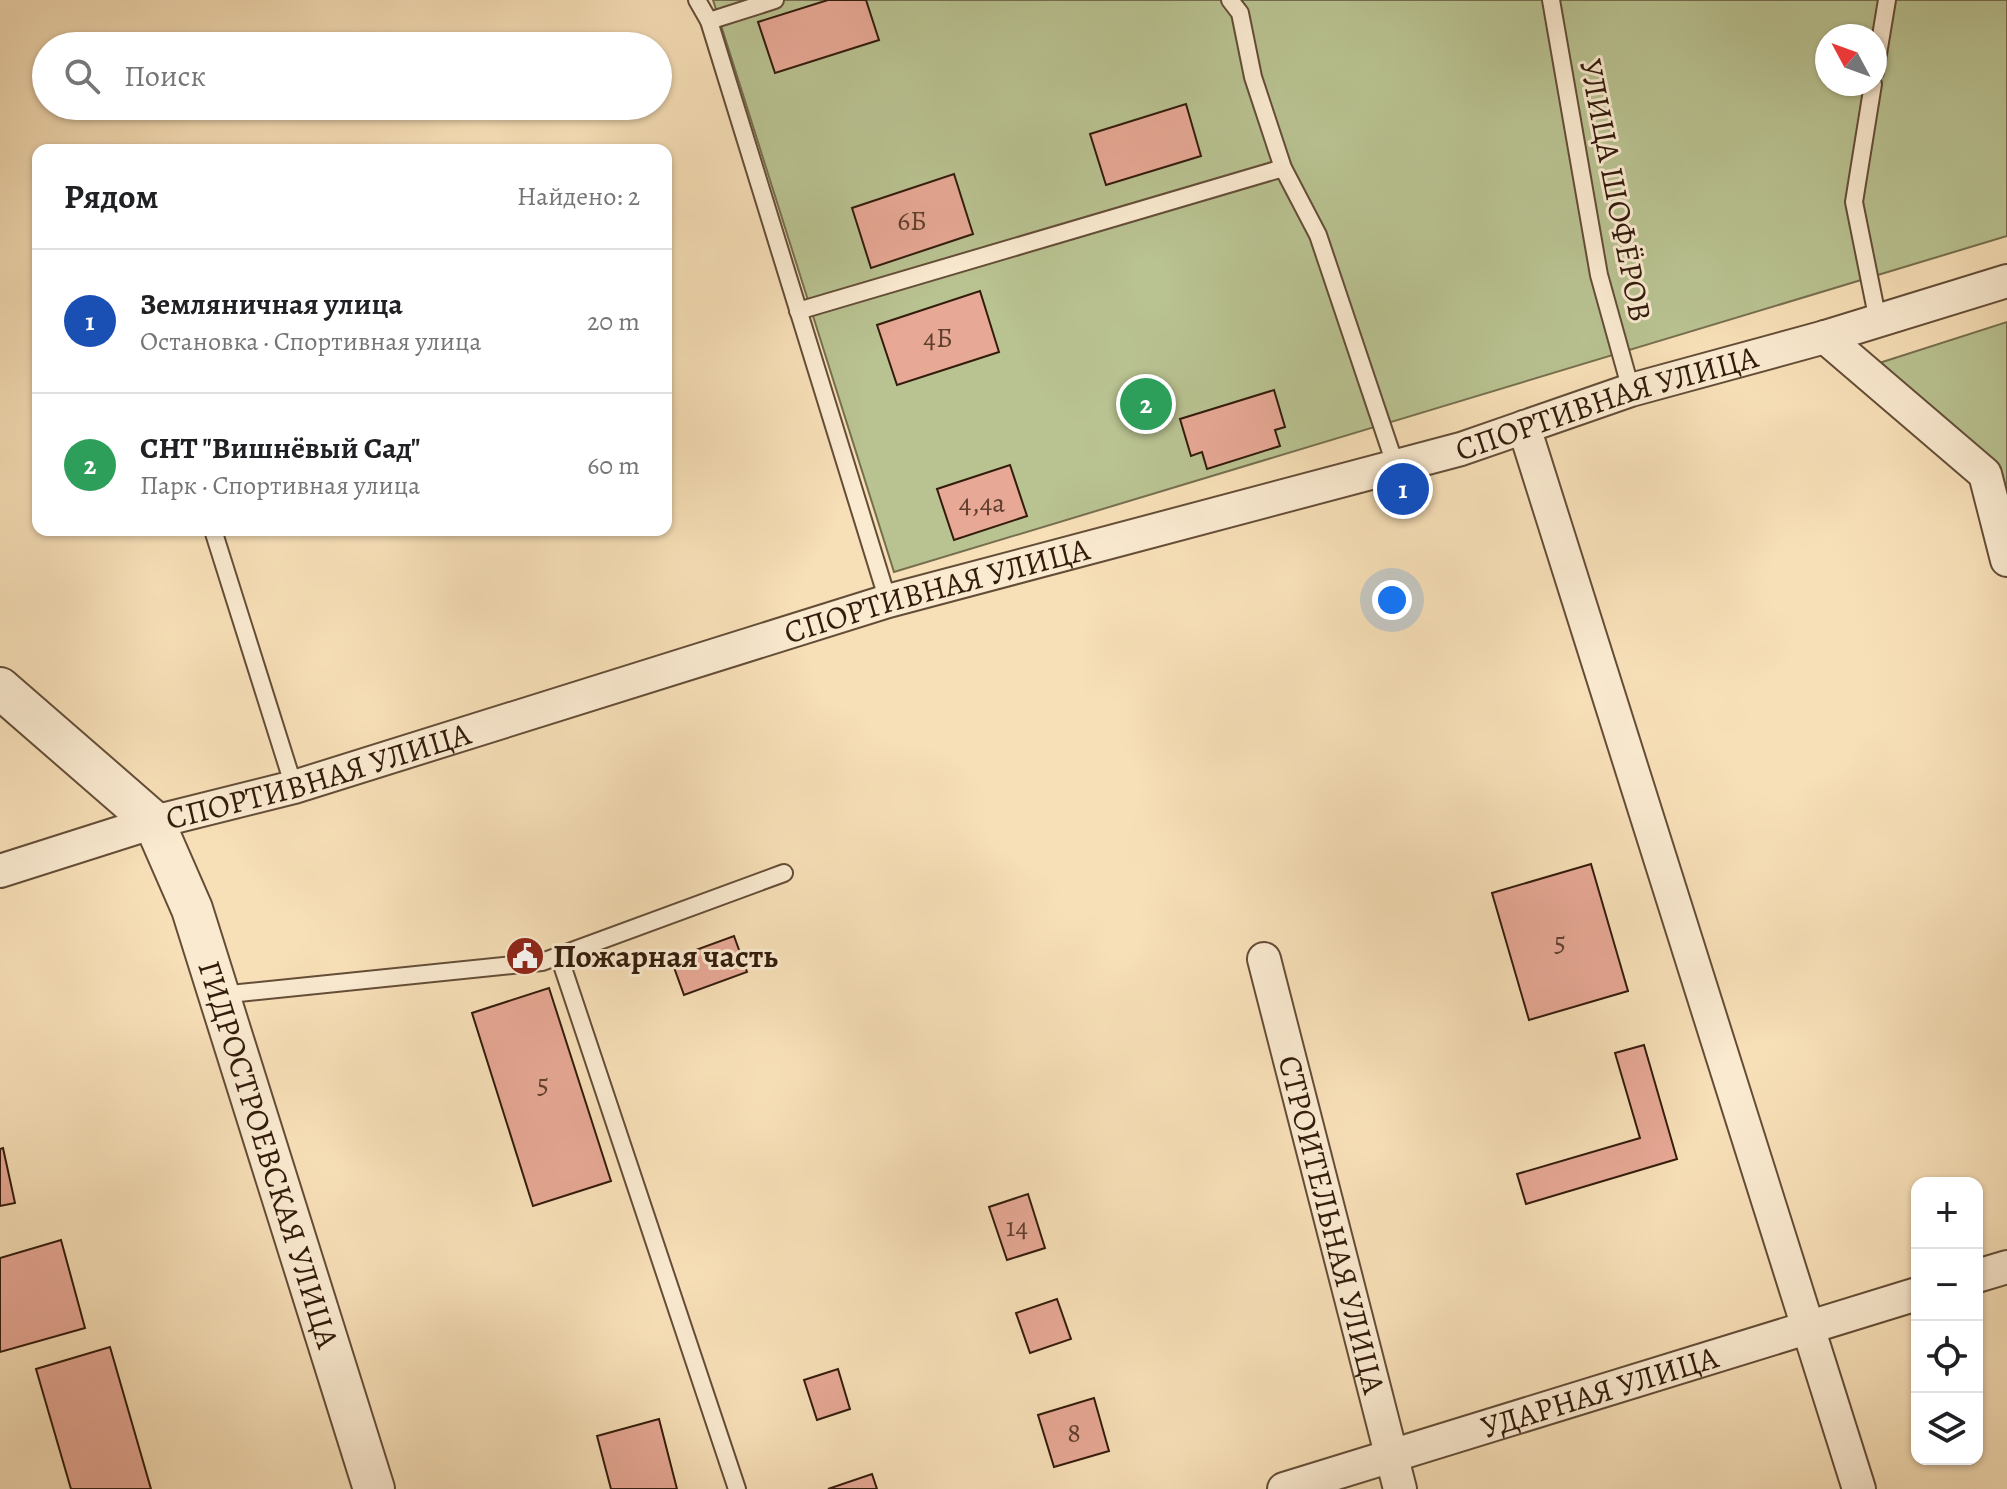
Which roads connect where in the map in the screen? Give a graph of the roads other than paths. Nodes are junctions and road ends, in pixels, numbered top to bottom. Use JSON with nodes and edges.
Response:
{"nodes":[{"id":1,"x":697,"y":0,"type":"edge"},
{"id":2,"x":775,"y":0,"type":"edge"},
{"id":3,"x":1230,"y":0,"type":"edge"},
{"id":4,"x":1551,"y":0,"type":"edge"},
{"id":5,"x":1887,"y":0,"type":"edge"},
{"id":6,"x":709,"y":21,"type":"junction"},
{"id":7,"x":1883,"y":24,"type":"edge"},
{"id":8,"x":1871,"y":96,"type":"edge"},
{"id":9,"x":1283,"y":168,"type":"junction"},
{"id":10,"x":2007,"y":281,"type":"edge"},
{"id":11,"x":798,"y":311,"type":"junction"},
{"id":12,"x":1878,"y":321,"type":"junction"},
{"id":13,"x":1825,"y":337,"type":"junction"},
{"id":14,"x":1631,"y":390,"type":"junction"},
{"id":15,"x":1524,"y":427,"type":"junction"},
{"id":16,"x":1396,"y":467,"type":"junction"},
{"id":17,"x":215,"y":536,"type":"edge"},
{"id":18,"x":2007,"y":560,"type":"edge"},
{"id":19,"x":888,"y":601,"type":"junction"},
{"id":20,"x":0,"y":688,"type":"edge"},
{"id":21,"x":294,"y":787,"type":"junction"},
{"id":22,"x":154,"y":822,"type":"junction"},
{"id":23,"x":0,"y":871,"type":"edge"},
{"id":24,"x":784,"y":873,"type":"dead end"},
{"id":25,"x":559,"y":956,"type":"junction"},
{"id":26,"x":1264,"y":959,"type":"dead end"},
{"id":27,"x":219,"y":995,"type":"junction"},
{"id":28,"x":2007,"y":1267,"type":"edge"},
{"id":29,"x":1983,"y":1274,"type":"edge"},
{"id":30,"x":1911,"y":1296,"type":"edge"},
{"id":31,"x":1808,"y":1328,"type":"junction"},
{"id":32,"x":1391,"y":1457,"type":"junction"},
{"id":33,"x":374,"y":1489,"type":"edge"},
{"id":34,"x":737,"y":1489,"type":"edge"},
{"id":35,"x":1284,"y":1489,"type":"edge"},
{"id":36,"x":1400,"y":1489,"type":"edge"},
{"id":37,"x":1859,"y":1489,"type":"edge"}],
"edges":[{"from":1,"to":6,"type":"lane"},
{"from":2,"to":6,"type":"lane"},
{"from":3,"to":9,"type":"lane"},
{"from":4,"to":14,"type":"lane","name":"УЛИЦА ШОФЁРОВ"},
{"from":5,"to":7,"type":"lane"},
{"from":6,"to":11,"type":"lane"},
{"from":8,"to":12,"type":"lane"},
{"from":9,"to":11,"type":"lane"},
{"from":9,"to":16,"type":"lane"},
{"from":10,"to":12,"type":"street","name":"СПОРТИВНАЯ УЛИЦА"},
{"from":11,"to":19,"type":"lane"},
{"from":12,"to":13,"type":"street","name":"СПОРТИВНАЯ УЛИЦА"},
{"from":13,"to":14,"type":"street","name":"СПОРТИВНАЯ УЛИЦА"},
{"from":13,"to":18,"type":"street"},
{"from":14,"to":15,"type":"street","name":"СПОРТИВНАЯ УЛИЦА"},
{"from":15,"to":16,"type":"street","name":"СПОРТИВНАЯ УЛИЦА"},
{"from":15,"to":31,"type":"street"},
{"from":16,"to":19,"type":"street","name":"СПОРТИВНАЯ УЛИЦА"},
{"from":17,"to":21,"type":"lane"},
{"from":19,"to":21,"type":"street","name":"СПОРТИВНАЯ УЛИЦА"},
{"from":20,"to":22,"type":"street"},
{"from":21,"to":22,"type":"street","name":"СПОРТИВНАЯ УЛИЦА"},
{"from":22,"to":23,"type":"street","name":"СПОРТИВНАЯ УЛИЦА"},
{"from":22,"to":27,"type":"street","name":"ГИДРОСТРОЕВСКАЯ УЛИЦА"},
{"from":24,"to":25,"type":"lane"},
{"from":25,"to":27,"type":"lane"},
{"from":25,"to":34,"type":"lane"},
{"from":26,"to":32,"type":"street","name":"СТРОИТЕЛЬНАЯ УЛИЦА"},
{"from":27,"to":33,"type":"street","name":"ГИДРОСТРОЕВСКАЯ УЛИЦА"},
{"from":28,"to":29,"type":"street"},
{"from":30,"to":31,"type":"street","name":"УДАРНАЯ УЛИЦА"},
{"from":31,"to":32,"type":"street","name":"УДАРНАЯ УЛИЦА"},
{"from":31,"to":37,"type":"street"},
{"from":32,"to":35,"type":"street","name":"УДАРНАЯ УЛИЦА"},
{"from":32,"to":36,"type":"street","name":"СТРОИТЕЛЬНАЯ УЛИЦА"}]}
